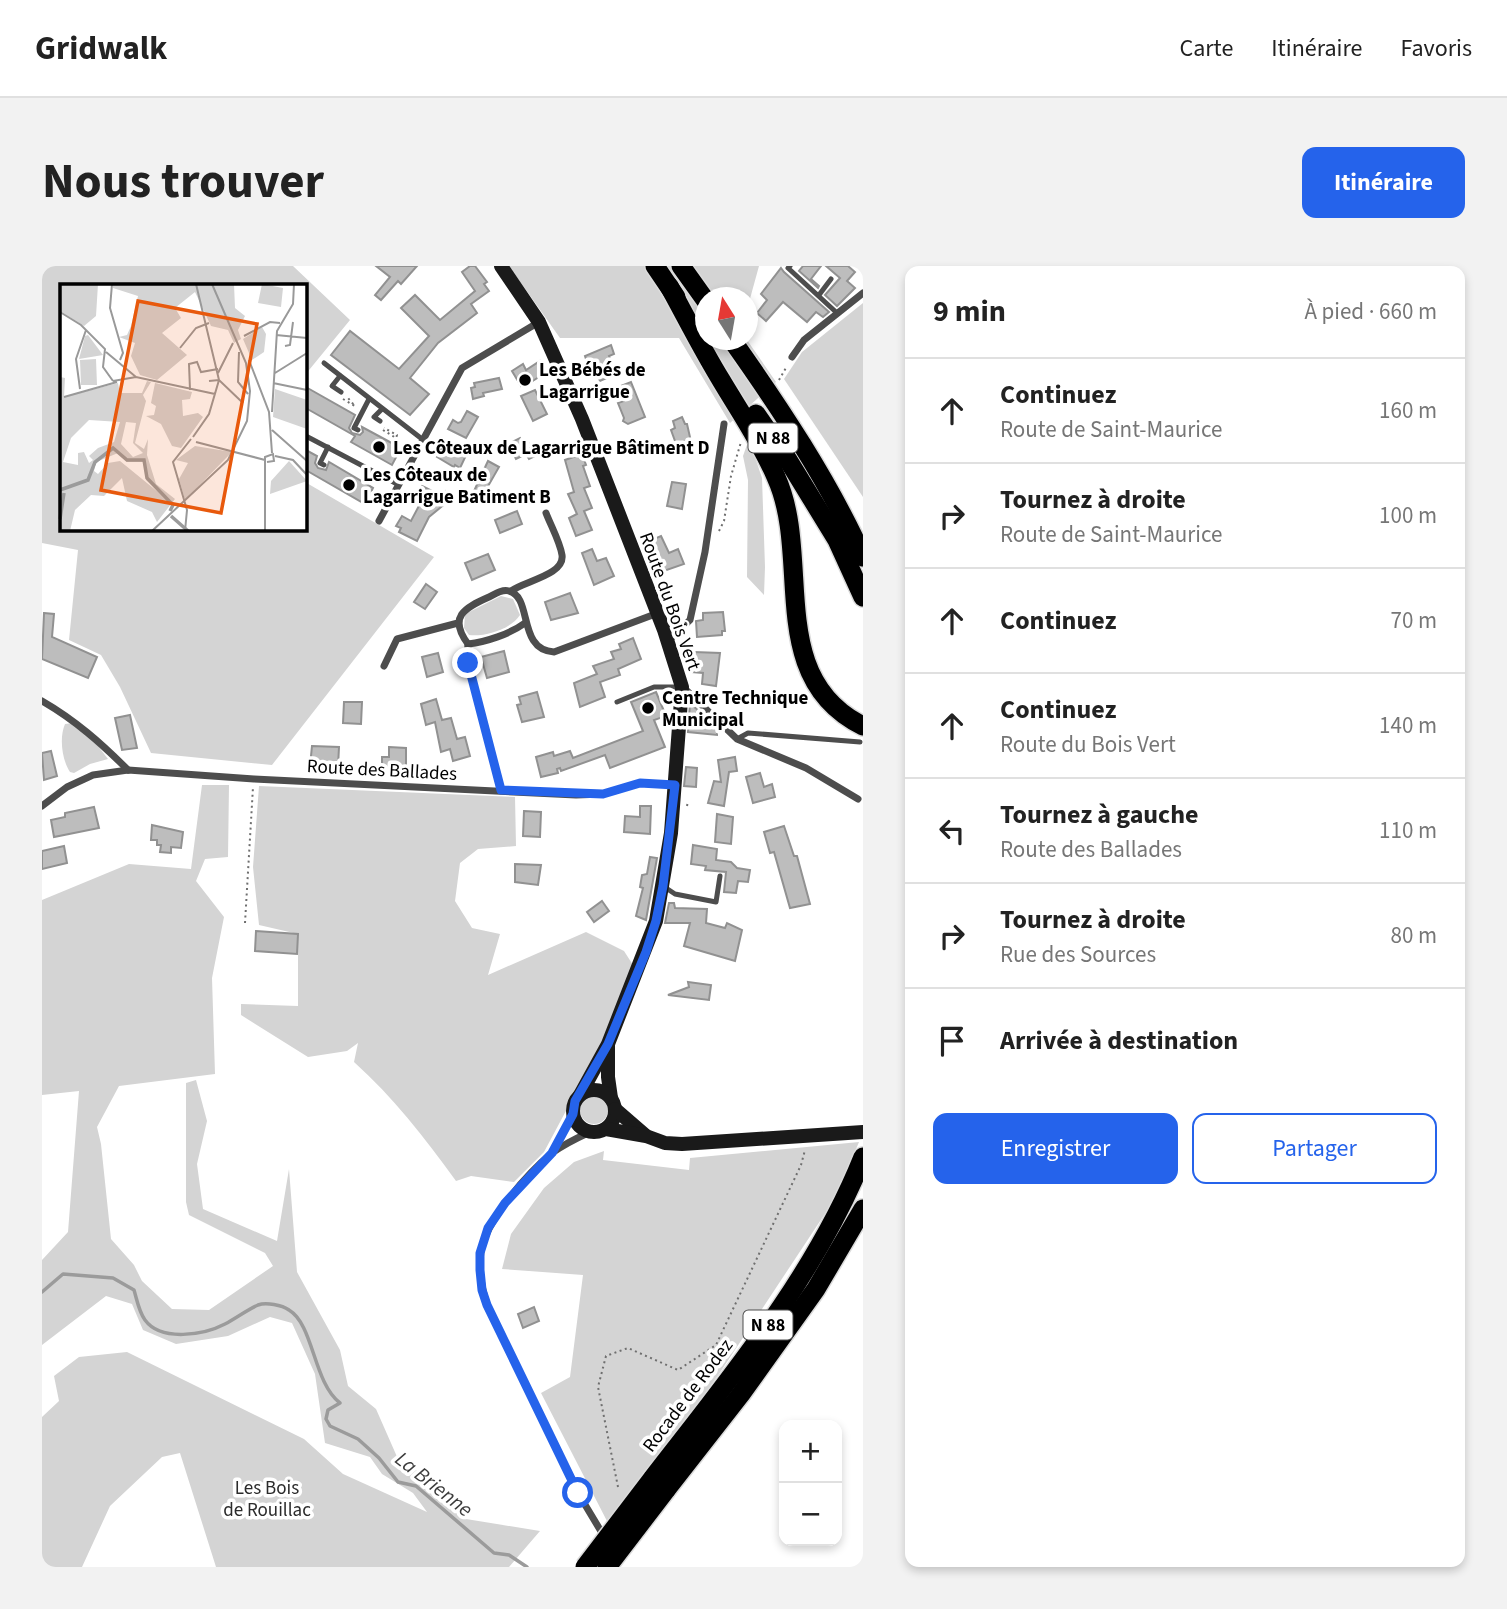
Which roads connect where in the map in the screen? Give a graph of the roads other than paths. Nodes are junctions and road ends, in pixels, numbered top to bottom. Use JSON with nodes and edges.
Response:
{"nodes":[{"id":1,"x":501,"y":266,"type":"edge"},
{"id":2,"x":655,"y":266,"type":"edge"},
{"id":3,"x":681,"y":266,"type":"edge"},
{"id":4,"x":790,"y":266,"type":"edge"},
{"id":5,"x":831,"y":279,"type":"dead end"},
{"id":6,"x":669,"y":286,"type":"junction"},
{"id":7,"x":695,"y":287,"type":"edge"},
{"id":8,"x":863,"y":293,"type":"edge"},
{"id":9,"x":819,"y":295,"type":"junction"},
{"id":10,"x":837,"y":313,"type":"junction"},
{"id":11,"x":539,"y":321,"type":"junction"},
{"id":12,"x":739,"y":350,"type":"edge"},
{"id":13,"x":792,"y":357,"type":"road end"},
{"id":14,"x":324,"y":363,"type":"dead end"},
{"id":15,"x":755,"y":372,"type":"junction"},
{"id":16,"x":340,"y":376,"type":"junction"},
{"id":17,"x":341,"y":392,"type":"dead end"},
{"id":18,"x":369,"y":399,"type":"junction"},
{"id":19,"x":382,"y":408,"type":"junction"},
{"id":20,"x":379,"y":424,"type":"road end"},
{"id":21,"x":724,"y":424,"type":"dead end"},
{"id":22,"x":358,"y":430,"type":"dead end"},
{"id":23,"x":306,"y":436,"type":"edge"},
{"id":24,"x":422,"y":439,"type":"junction"},
{"id":25,"x":328,"y":447,"type":"junction"},
{"id":26,"x":320,"y":463,"type":"dead end"},
{"id":27,"x":399,"y":485,"type":"junction"},
{"id":28,"x":546,"y":513,"type":"dead end"},
{"id":29,"x":379,"y":521,"type":"dead end"},
{"id":30,"x":863,"y":529,"type":"edge"},
{"id":31,"x":863,"y":556,"type":"edge"},
{"id":32,"x":511,"y":591,"type":"junction"},
{"id":33,"x":863,"y":597,"type":"edge"},
{"id":34,"x":658,"y":613,"type":"junction"},
{"id":35,"x":458,"y":623,"type":"junction"},
{"id":36,"x":524,"y":623,"type":"junction"},
{"id":37,"x":668,"y":641,"type":"junction"},
{"id":38,"x":468,"y":644,"type":"junction"},
{"id":39,"x":384,"y":666,"type":"dead end"},
{"id":40,"x":682,"y":687,"type":"junction"},
{"id":41,"x":42,"y":701,"type":"edge"},
{"id":42,"x":617,"y":702,"type":"dead end"},
{"id":43,"x":861,"y":734,"type":"edge"},
{"id":44,"x":737,"y":739,"type":"junction"},
{"id":45,"x":128,"y":770,"type":"junction"},
{"id":46,"x":675,"y":785,"type":"junction"},
{"id":47,"x":501,"y":790,"type":"junction"},
{"id":48,"x":861,"y":800,"type":"edge"},
{"id":49,"x":42,"y":806,"type":"edge"},
{"id":50,"x":720,"y":876,"type":"dead end"},
{"id":51,"x":663,"y":886,"type":"junction"},
{"id":52,"x":608,"y":1044,"type":"junction"},
{"id":53,"x":580,"y":1095,"type":"junction"},
{"id":54,"x":613,"y":1103,"type":"junction"},
{"id":55,"x":573,"y":1114,"type":"junction"},
{"id":56,"x":606,"y":1129,"type":"junction"},
{"id":57,"x":590,"y":1132,"type":"junction"},
{"id":58,"x":863,"y":1132,"type":"edge"},
{"id":59,"x":646,"y":1136,"type":"junction"},
{"id":60,"x":552,"y":1153,"type":"junction"},
{"id":61,"x":863,"y":1157,"type":"edge"},
{"id":62,"x":863,"y":1209,"type":"edge"},
{"id":63,"x":659,"y":1485,"type":"junction"},
{"id":64,"x":586,"y":1567,"type":"edge"},
{"id":65,"x":607,"y":1567,"type":"edge"},
{"id":66,"x":625,"y":1567,"type":"edge"}],
"edges":[{"from":1,"to":11,"type":"street","name":"Route du Bois Vert"},
{"from":2,"to":6,"type":"highway"},
{"from":3,"to":7,"type":"highway"},
{"from":4,"to":9,"type":"lane"},
{"from":5,"to":9,"type":"lane"},
{"from":6,"to":33,"type":"highway","number":"N 88"},
{"from":6,"to":43,"type":"highway"},
{"from":8,"to":10,"type":"street"},
{"from":9,"to":10,"type":"lane"},
{"from":10,"to":13,"type":"street"},
{"from":11,"to":24,"type":"street"},
{"from":11,"to":34,"type":"street","name":"Route du Bois Vert"},
{"from":12,"to":15,"type":"highway","number":"N 88"},
{"from":14,"to":16,"type":"lane"},
{"from":15,"to":30,"type":"highway"},
{"from":15,"to":31,"type":"highway","number":"N 88"},
{"from":16,"to":17,"type":"lane"},
{"from":16,"to":18,"type":"lane"},
{"from":18,"to":19,"type":"lane"},
{"from":18,"to":22,"type":"lane"},
{"from":19,"to":20,"type":"lane"},
{"from":19,"to":24,"type":"lane"},
{"from":21,"to":37,"type":"street"},
{"from":23,"to":25,"type":"lane"},
{"from":24,"to":27,"type":"street"},
{"from":25,"to":26,"type":"lane"},
{"from":25,"to":27,"type":"lane"},
{"from":27,"to":29,"type":"street"},
{"from":28,"to":32,"type":"street"},
{"from":32,"to":35,"type":"street"},
{"from":32,"to":36,"type":"street"},
{"from":34,"to":36,"type":"street"},
{"from":34,"to":37,"type":"street","name":"Route du Bois Vert"},
{"from":35,"to":38,"type":"street"},
{"from":35,"to":39,"type":"street"},
{"from":36,"to":38,"type":"street"},
{"from":37,"to":40,"type":"street","name":"Route du Bois Vert"},
{"from":38,"to":47,"type":"street"},
{"from":40,"to":42,"type":"lane"},
{"from":40,"to":44,"type":"street"},
{"from":40,"to":46,"type":"street","name":"Route du Bois Vert"},
{"from":41,"to":45,"type":"street"},
{"from":43,"to":44,"type":"lane"},
{"from":44,"to":48,"type":"street"},
{"from":45,"to":47,"type":"street","name":"Route des Ballades"},
{"from":45,"to":49,"type":"street","name":"Route des Ballades"},
{"from":46,"to":47,"type":"street","name":"Route des Ballades"},
{"from":46,"to":51,"type":"street","name":"Route du Bois Vert"},
{"from":50,"to":51,"type":"lane"},
{"from":51,"to":52,"type":"street","name":"Route du Bois Vert"},
{"from":52,"to":53,"type":"street"},
{"from":52,"to":54,"type":"street"},
{"from":53,"to":54,"type":"street"},
{"from":53,"to":55,"type":"street"},
{"from":54,"to":56,"type":"street"},
{"from":54,"to":59,"type":"street"},
{"from":55,"to":57,"type":"street"},
{"from":55,"to":60,"type":"street"},
{"from":56,"to":57,"type":"street"},
{"from":56,"to":59,"type":"street"},
{"from":57,"to":60,"type":"street"},
{"from":58,"to":59,"type":"street"},
{"from":60,"to":66,"type":"street"},
{"from":61,"to":63,"type":"highway","name":"Rocade de Rodez","number":"N 88"},
{"from":62,"to":63,"type":"highway","number":"N 88"},
{"from":63,"to":64,"type":"highway","number":"N 88","bridge":true},
{"from":63,"to":65,"type":"highway","number":"N 88","bridge":true}]}
